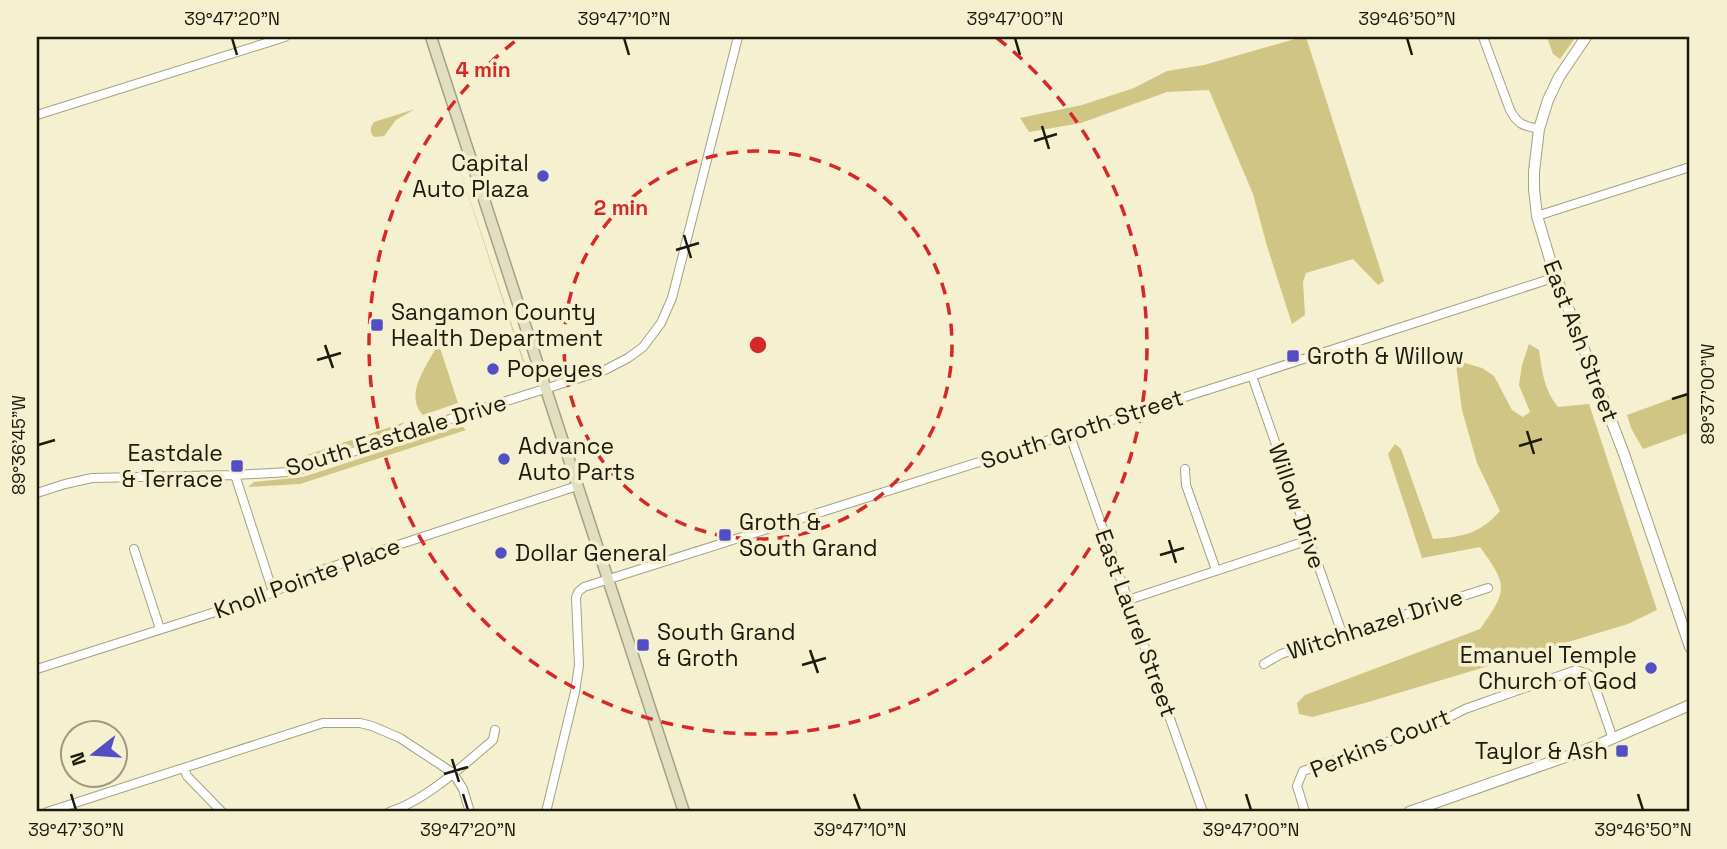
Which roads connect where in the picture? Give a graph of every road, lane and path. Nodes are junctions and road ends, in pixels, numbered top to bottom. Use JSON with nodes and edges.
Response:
{"nodes":[{"id":1,"x":285,"y":37,"type":"edge"},
{"id":2,"x":432,"y":37,"type":"edge"},
{"id":3,"x":738,"y":37,"type":"edge"},
{"id":4,"x":1483,"y":37,"type":"edge"},
{"id":5,"x":1586,"y":37,"type":"edge"},
{"id":6,"x":37,"y":115,"type":"edge"},
{"id":7,"x":1539,"y":129,"type":"junction"},
{"id":8,"x":1690,"y":167,"type":"edge"},
{"id":9,"x":1537,"y":216,"type":"junction"},
{"id":10,"x":1556,"y":277,"type":"junction"},
{"id":11,"x":1252,"y":376,"type":"junction"},
{"id":12,"x":546,"y":388,"type":"junction"},
{"id":13,"x":1069,"y":433,"type":"junction"},
{"id":14,"x":1185,"y":469,"type":"dead end"},
{"id":15,"x":235,"y":475,"type":"junction"},
{"id":16,"x":577,"y":486,"type":"junction"},
{"id":17,"x":37,"y":493,"type":"edge"},
{"id":18,"x":1309,"y":540,"type":"junction"},
{"id":19,"x":134,"y":549,"type":"dead end"},
{"id":20,"x":1216,"y":570,"type":"junction"},
{"id":21,"x":608,"y":579,"type":"junction"},
{"id":22,"x":1488,"y":587,"type":"dead end"},
{"id":23,"x":273,"y":592,"type":"junction"},
{"id":24,"x":1128,"y":600,"type":"junction"},
{"id":25,"x":160,"y":629,"type":"junction"},
{"id":26,"x":1343,"y":636,"type":"junction"},
{"id":27,"x":1690,"y":647,"type":"edge"},
{"id":28,"x":1264,"y":664,"type":"dead end"},
{"id":29,"x":37,"y":668,"type":"edge"},
{"id":30,"x":1690,"y":705,"type":"edge"},
{"id":31,"x":495,"y":730,"type":"dead end"},
{"id":32,"x":1614,"y":739,"type":"junction"},
{"id":33,"x":184,"y":768,"type":"junction"},
{"id":34,"x":453,"y":773,"type":"junction"},
{"id":35,"x":68,"y":808,"type":"edge"},
{"id":36,"x":47,"y":812,"type":"edge"},
{"id":37,"x":222,"y":812,"type":"edge"},
{"id":38,"x":389,"y":812,"type":"edge"},
{"id":39,"x":470,"y":812,"type":"edge"},
{"id":40,"x":547,"y":812,"type":"edge"},
{"id":41,"x":684,"y":812,"type":"edge"},
{"id":42,"x":1203,"y":812,"type":"edge"},
{"id":43,"x":1305,"y":812,"type":"edge"},
{"id":44,"x":1409,"y":812,"type":"edge"}],
"edges":[{"from":1,"to":6,"type":"street"},
{"from":2,"to":12,"type":"main road"},
{"from":3,"to":12,"type":"street","name":"South Eastdale Drive"},
{"from":4,"to":7,"type":"street"},
{"from":5,"to":7,"type":"street","name":"East Ash Street"},
{"from":7,"to":9,"type":"street","name":"East Ash Street"},
{"from":8,"to":9,"type":"street"},
{"from":9,"to":10,"type":"street","name":"East Ash Street"},
{"from":10,"to":11,"type":"street","name":"South Groth Street"},
{"from":10,"to":27,"type":"street","name":"East Ash Street"},
{"from":11,"to":13,"type":"street","name":"South Groth Street"},
{"from":11,"to":18,"type":"street","name":"Willow Drive"},
{"from":12,"to":15,"type":"street","name":"South Eastdale Drive"},
{"from":12,"to":16,"type":"main road"},
{"from":13,"to":21,"type":"street","name":"South Groth Street"},
{"from":13,"to":24,"type":"street","name":"East Laurel Street"},
{"from":14,"to":20,"type":"street"},
{"from":15,"to":17,"type":"street","name":"South Eastdale Drive"},
{"from":15,"to":23,"type":"street"},
{"from":16,"to":21,"type":"main road"},
{"from":16,"to":23,"type":"street","name":"Knoll Pointe Place"},
{"from":18,"to":20,"type":"street"},
{"from":18,"to":26,"type":"street","name":"Willow Drive"},
{"from":19,"to":25,"type":"street"},
{"from":20,"to":24,"type":"street"},
{"from":21,"to":40,"type":"street","name":"South Groth Street"},
{"from":21,"to":41,"type":"main road"},
{"from":22,"to":26,"type":"street","name":"Witchhazel Drive"},
{"from":23,"to":25,"type":"street","name":"Knoll Pointe Place"},
{"from":24,"to":42,"type":"street","name":"East Laurel Street"},
{"from":25,"to":29,"type":"street","name":"Knoll Pointe Place"},
{"from":26,"to":28,"type":"street","name":"Witchhazel Drive"},
{"from":30,"to":32,"type":"street"},
{"from":31,"to":34,"type":"street"},
{"from":32,"to":43,"type":"street","name":"Perkins Court"},
{"from":32,"to":44,"type":"street"},
{"from":33,"to":34,"type":"street"},
{"from":33,"to":35,"type":"street"},
{"from":33,"to":37,"type":"street"},
{"from":34,"to":38,"type":"street"},
{"from":34,"to":39,"type":"street"},
{"from":35,"to":36,"type":"street"}]}
